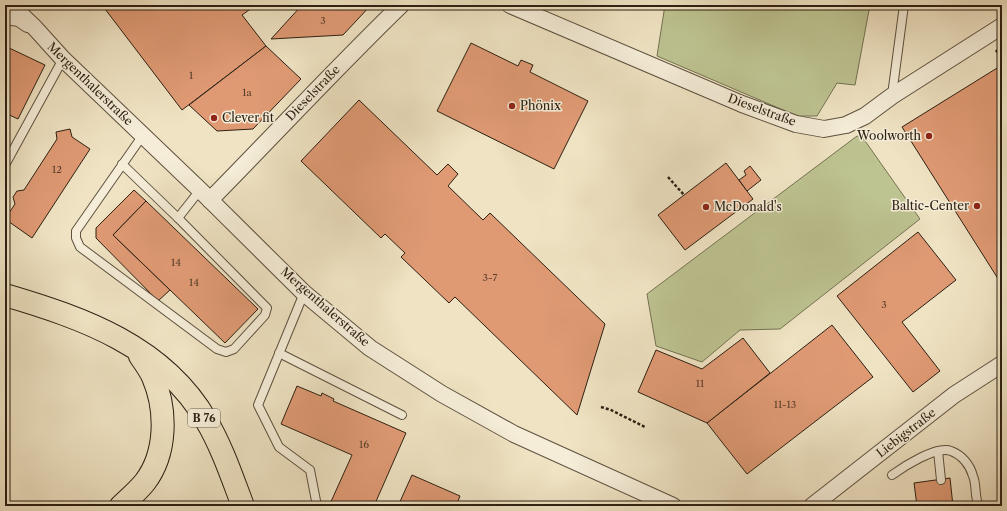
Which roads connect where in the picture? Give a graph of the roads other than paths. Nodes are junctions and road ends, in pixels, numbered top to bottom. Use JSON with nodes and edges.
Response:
{"nodes":[{"id":1,"x":11,"y":5,"type":"edge"},
{"id":2,"x":401,"y":5,"type":"edge"},
{"id":3,"x":510,"y":5,"type":"edge"},
{"id":4,"x":904,"y":5,"type":"edge"},
{"id":5,"x":5,"y":16,"type":"edge"},
{"id":6,"x":1002,"y":26,"type":"edge"},
{"id":7,"x":35,"y":28,"type":"junction"},
{"id":8,"x":63,"y":59,"type":"junction"},
{"id":9,"x":892,"y":96,"type":"junction"},
{"id":10,"x":143,"y":135,"type":"junction"},
{"id":11,"x":122,"y":164,"type":"junction"},
{"id":12,"x":5,"y":165,"type":"edge"},
{"id":13,"x":205,"y":195,"type":"junction"},
{"id":14,"x":178,"y":218,"type":"junction"},
{"id":15,"x":304,"y":293,"type":"junction"},
{"id":16,"x":5,"y":295,"type":"edge"},
{"id":17,"x":137,"y":350,"type":"junction"},
{"id":18,"x":279,"y":353,"type":"junction"},
{"id":19,"x":1002,"y":364,"type":"edge"},
{"id":20,"x":402,"y":415,"type":"dead end"},
{"id":21,"x":938,"y":451,"type":"junction"},
{"id":22,"x":892,"y":475,"type":"dead end"},
{"id":23,"x":941,"y":480,"type":"dead end"},
{"id":24,"x":121,"y":506,"type":"edge"},
{"id":25,"x":243,"y":506,"type":"edge"},
{"id":26,"x":317,"y":506,"type":"edge"},
{"id":27,"x":673,"y":506,"type":"edge"},
{"id":28,"x":812,"y":506,"type":"edge"},
{"id":29,"x":979,"y":506,"type":"edge"}],
"edges":[{"from":1,"to":7,"type":"street","name":"Mergenthalerstraße"},
{"from":2,"to":13,"type":"street","name":"Dieselstraße"},
{"from":3,"to":9,"type":"street","name":"Dieselstraße"},
{"from":4,"to":9,"type":"lane"},
{"from":5,"to":7,"type":"street","name":"Mergenthalerstraße"},
{"from":6,"to":9,"type":"street","name":"Dieselstraße"},
{"from":7,"to":8,"type":"street","name":"Mergenthalerstraße"},
{"from":8,"to":10,"type":"street","name":"Mergenthalerstraße"},
{"from":8,"to":12,"type":"lane"},
{"from":10,"to":11,"type":"lane"},
{"from":10,"to":13,"type":"street","name":"Mergenthalerstraße"},
{"from":11,"to":14,"type":"lane"},
{"from":11,"to":14,"type":"lane"},
{"from":13,"to":14,"type":"lane"},
{"from":13,"to":15,"type":"street","name":"Mergenthalerstraße"},
{"from":15,"to":18,"type":"lane"},
{"from":15,"to":27,"type":"street","name":"Mergenthalerstraße"},
{"from":16,"to":17,"type":"highway","number":"B 76"},
{"from":17,"to":24,"type":"highway","number":"B 76"},
{"from":17,"to":25,"type":"highway","number":"B 76"},
{"from":18,"to":20,"type":"lane"},
{"from":18,"to":26,"type":"lane"},
{"from":19,"to":28,"type":"street","name":"Liebigstraße"},
{"from":21,"to":22,"type":"lane"},
{"from":21,"to":23,"type":"lane"},
{"from":21,"to":29,"type":"lane"}]}
